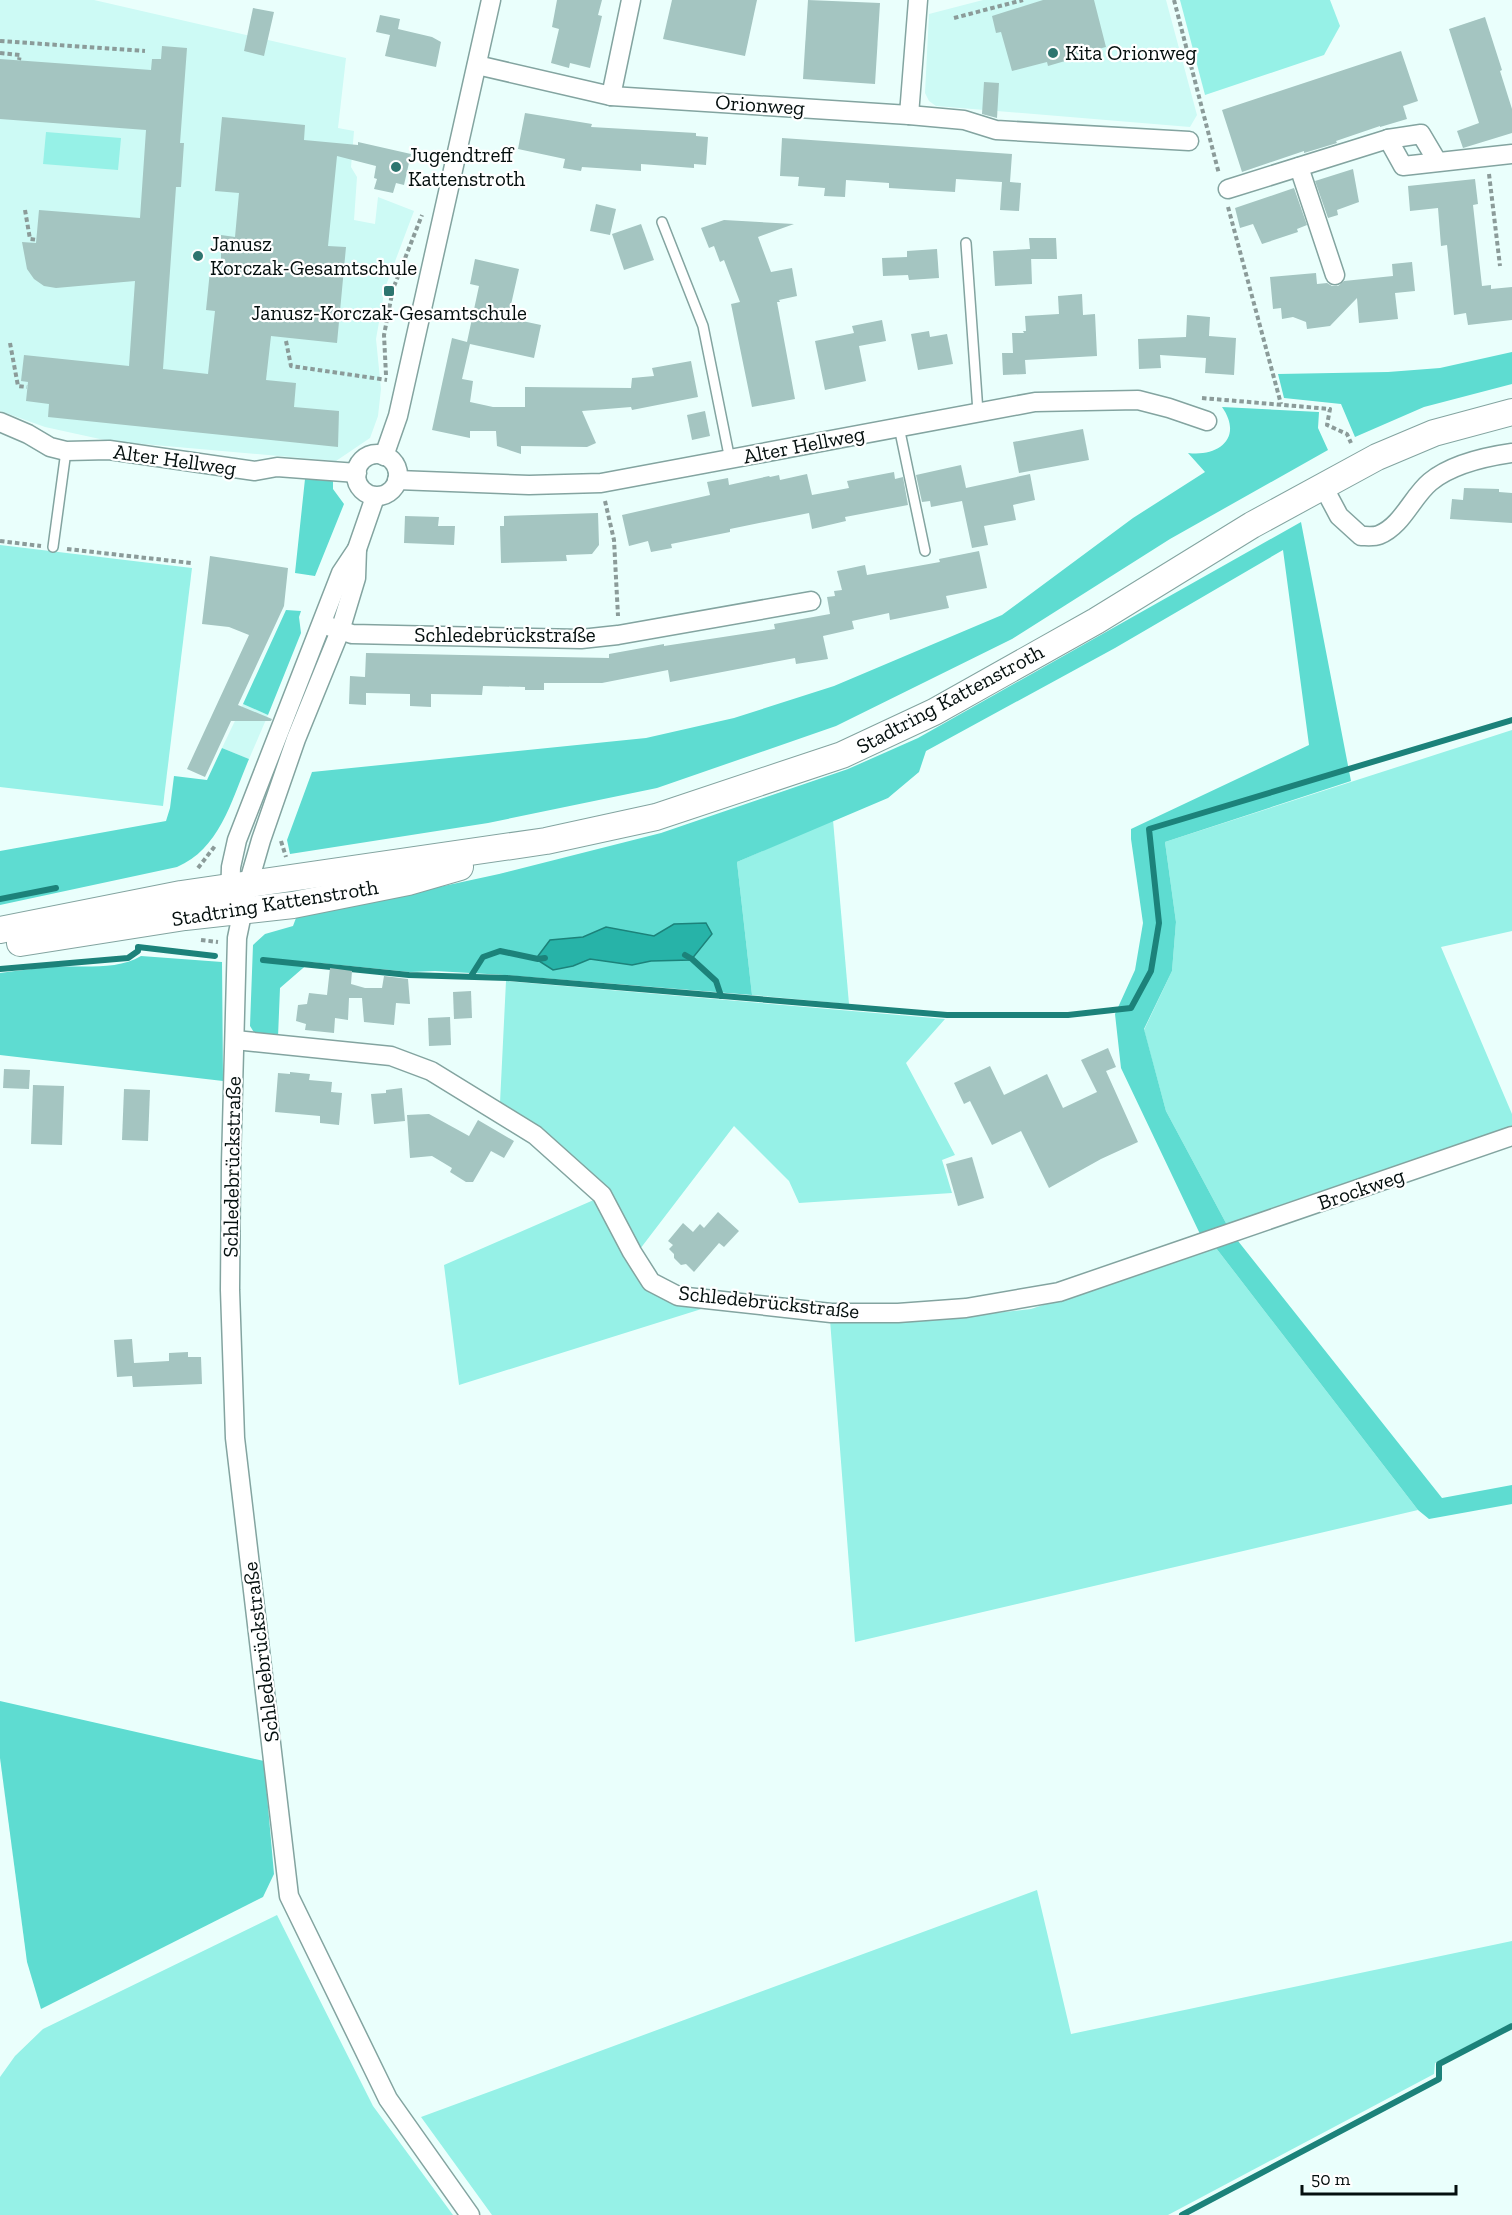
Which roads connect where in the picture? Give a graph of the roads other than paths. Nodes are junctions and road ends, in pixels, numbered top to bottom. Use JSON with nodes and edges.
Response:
{"nodes":[{"id":1,"x":491,"y":0,"type":"edge"},
{"id":2,"x":631,"y":0,"type":"edge"},
{"id":3,"x":918,"y":0,"type":"edge"},
{"id":4,"x":477,"y":65,"type":"junction"},
{"id":5,"x":611,"y":96,"type":"junction"},
{"id":6,"x":909,"y":115,"type":"junction"},
{"id":7,"x":1388,"y":139,"type":"junction"},
{"id":8,"x":1189,"y":141,"type":"dead end"},
{"id":9,"x":1512,"y":154,"type":"edge"},
{"id":10,"x":1437,"y":161,"type":"junction"},
{"id":11,"x":1299,"y":167,"type":"junction"},
{"id":12,"x":1228,"y":189,"type":"dead end"},
{"id":13,"x":663,"y":222,"type":"dead end"},
{"id":14,"x":966,"y":243,"type":"dead end"},
{"id":15,"x":1335,"y":275,"type":"dead end"},
{"id":16,"x":978,"y":412,"type":"junction"},
{"id":17,"x":1512,"y":412,"type":"edge"},
{"id":18,"x":1207,"y":421,"type":"dead end"},
{"id":19,"x":0,"y":422,"type":"edge"},
{"id":20,"x":899,"y":427,"type":"junction"},
{"id":21,"x":66,"y":451,"type":"junction"},
{"id":22,"x":1512,"y":453,"type":"edge"},
{"id":23,"x":384,"y":456,"type":"junction"},
{"id":24,"x":730,"y":460,"type":"junction"},
{"id":25,"x":357,"y":473,"type":"junction"},
{"id":26,"x":397,"y":480,"type":"junction"},
{"id":27,"x":1323,"y":486,"type":"junction"},
{"id":28,"x":375,"y":497,"type":"junction"},
{"id":29,"x":53,"y":547,"type":"road end"},
{"id":30,"x":357,"y":549,"type":"junction"},
{"id":31,"x":926,"y":551,"type":"dead end"},
{"id":32,"x":811,"y":601,"type":"dead end"},
{"id":33,"x":322,"y":624,"type":"junction"},
{"id":34,"x":340,"y":631,"type":"junction"},
{"id":35,"x":238,"y":899,"type":"junction"},
{"id":36,"x":0,"y":930,"type":"edge"},
{"id":37,"x":0,"y":946,"type":"edge"},
{"id":38,"x":235,"y":1040,"type":"junction"},
{"id":39,"x":1512,"y":1136,"type":"edge"},
{"id":40,"x":1211,"y":1242,"type":"joint"},
{"id":41,"x":470,"y":2215,"type":"edge"}],
"edges":[{"from":1,"to":4,"type":"street"},
{"from":2,"to":5,"type":"street"},
{"from":3,"to":6,"type":"street"},
{"from":4,"to":5,"type":"street","name":"Orionweg"},
{"from":4,"to":23,"type":"street"},
{"from":5,"to":6,"type":"street","name":"Orionweg"},
{"from":6,"to":8,"type":"street","name":"Orionweg"},
{"from":7,"to":10,"type":"street"},
{"from":7,"to":10,"type":"street"},
{"from":7,"to":11,"type":"street"},
{"from":9,"to":10,"type":"street"},
{"from":11,"to":12,"type":"street"},
{"from":11,"to":15,"type":"street"},
{"from":13,"to":24,"type":"lane"},
{"from":14,"to":16,"type":"lane"},
{"from":16,"to":18,"type":"street","name":"Alter Hellweg"},
{"from":16,"to":20,"type":"street","name":"Alter Hellweg"},
{"from":17,"to":27,"type":"main road","name":"Stadtring Kattenstroth"},
{"from":19,"to":21,"type":"street","name":"Alter Hellweg"},
{"from":20,"to":24,"type":"street","name":"Alter Hellweg"},
{"from":20,"to":31,"type":"lane"},
{"from":21,"to":25,"type":"street","name":"Alter Hellweg"},
{"from":21,"to":29,"type":"lane"},
{"from":22,"to":27,"type":"street"},
{"from":23,"to":25,"type":"street"},
{"from":23,"to":26,"type":"street"},
{"from":24,"to":26,"type":"street","name":"Alter Hellweg"},
{"from":25,"to":28,"type":"street"},
{"from":26,"to":28,"type":"street"},
{"from":27,"to":35,"type":"main road","name":"Stadtring Kattenstroth"},
{"from":28,"to":30,"type":"street","name":"Schledebrückstraße"},
{"from":30,"to":33,"type":"street","name":"Schledebrückstraße"},
{"from":30,"to":34,"type":"street","name":"Schledebrückstraße"},
{"from":32,"to":34,"type":"street","name":"Schledebrückstraße"},
{"from":33,"to":34,"type":"street","name":"Schledebrückstraße"},
{"from":33,"to":35,"type":"street","name":"Schledebrückstraße"},
{"from":34,"to":35,"type":"street","name":"Schledebrückstraße"},
{"from":35,"to":36,"type":"main road","name":"Stadtring Kattenstroth"},
{"from":35,"to":37,"type":"main road","name":"Stadtring Kattenstroth"},
{"from":35,"to":38,"type":"street","name":"Schledebrückstraße"},
{"from":38,"to":40,"type":"street","name":"Schledebrückstraße"},
{"from":38,"to":41,"type":"street","name":"Schledebrückstraße"},
{"from":39,"to":40,"type":"street","name":"Brockweg"}]}
